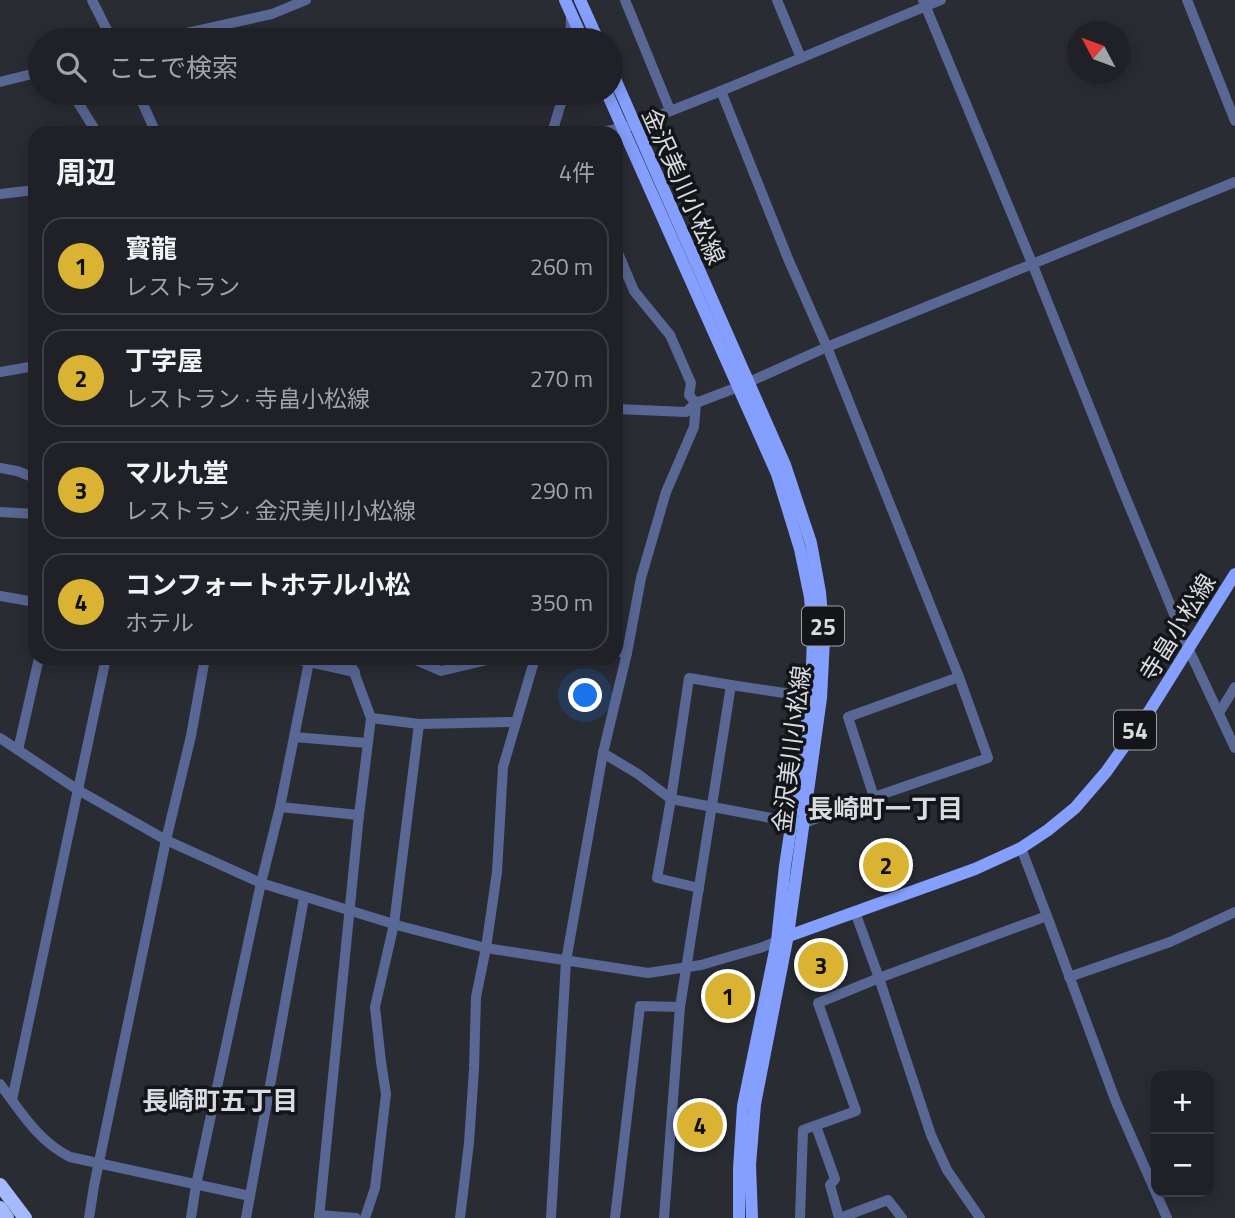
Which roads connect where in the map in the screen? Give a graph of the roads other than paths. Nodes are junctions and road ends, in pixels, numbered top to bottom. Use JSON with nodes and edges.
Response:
{"nodes":[{"id":1,"x":92,"y":0,"type":"edge"},
{"id":2,"x":306,"y":0,"type":"edge"},
{"id":3,"x":580,"y":0,"type":"edge"},
{"id":4,"x":625,"y":0,"type":"edge"},
{"id":5,"x":777,"y":0,"type":"edge"},
{"id":6,"x":941,"y":0,"type":"edge"},
{"id":7,"x":1187,"y":0,"type":"edge"},
{"id":8,"x":924,"y":3,"type":"edge"},
{"id":9,"x":568,"y":6,"type":"edge"},
{"id":10,"x":106,"y":28,"type":"edge"},
{"id":11,"x":207,"y":28,"type":"edge"},
{"id":12,"x":569,"y":28,"type":"edge"},
{"id":13,"x":578,"y":28,"type":"edge"},
{"id":14,"x":593,"y":28,"type":"edge"},
{"id":15,"x":801,"y":58,"type":"junction"},
{"id":16,"x":28,"y":75,"type":"edge"},
{"id":17,"x":0,"y":82,"type":"edge"},
{"id":18,"x":721,"y":91,"type":"junction"},
{"id":19,"x":80,"y":105,"type":"edge"},
{"id":20,"x":143,"y":105,"type":"edge"},
{"id":21,"x":560,"y":105,"type":"edge"},
{"id":22,"x":615,"y":105,"type":"edge"},
{"id":23,"x":622,"y":105,"type":"edge"},
{"id":24,"x":670,"y":110,"type":"junction"},
{"id":25,"x":1235,"y":121,"type":"edge"},
{"id":26,"x":93,"y":126,"type":"edge"},
{"id":27,"x":153,"y":126,"type":"edge"},
{"id":28,"x":554,"y":126,"type":"edge"},
{"id":29,"x":629,"y":126,"type":"junction"},
{"id":30,"x":623,"y":127,"type":"edge"},
{"id":31,"x":1235,"y":181,"type":"edge"},
{"id":32,"x":28,"y":191,"type":"edge"},
{"id":33,"x":0,"y":194,"type":"edge"},
{"id":34,"x":1032,"y":263,"type":"junction"},
{"id":35,"x":623,"y":265,"type":"edge"},
{"id":36,"x":827,"y":347,"type":"junction"},
{"id":37,"x":28,"y":367,"type":"edge"},
{"id":38,"x":0,"y":372,"type":"edge"},
{"id":39,"x":743,"y":385,"type":"junction"},
{"id":40,"x":696,"y":403,"type":"junction"},
{"id":41,"x":623,"y":409,"type":"edge"},
{"id":42,"x":0,"y":468,"type":"edge"},
{"id":43,"x":28,"y":475,"type":"edge"},
{"id":44,"x":0,"y":512,"type":"edge"},
{"id":45,"x":28,"y":514,"type":"edge"},
{"id":46,"x":1235,"y":574,"type":"edge"},
{"id":47,"x":0,"y":596,"type":"edge"},
{"id":48,"x":28,"y":601,"type":"edge"},
{"id":49,"x":623,"y":648,"type":"edge"},
{"id":50,"x":1188,"y":648,"type":"junction"},
{"id":51,"x":36,"y":665,"type":"edge"},
{"id":52,"x":105,"y":665,"type":"edge"},
{"id":53,"x":204,"y":665,"type":"edge"},
{"id":54,"x":308,"y":665,"type":"edge"},
{"id":55,"x":323,"y":665,"type":"edge"},
{"id":56,"x":352,"y":665,"type":"edge"},
{"id":57,"x":427,"y":665,"type":"edge"},
{"id":58,"x":466,"y":665,"type":"edge"},
{"id":59,"x":533,"y":665,"type":"edge"},
{"id":60,"x":620,"y":665,"type":"edge"},
{"id":61,"x":355,"y":672,"type":"junction"},
{"id":62,"x":959,"y":677,"type":"junction"},
{"id":63,"x":731,"y":685,"type":"junction"},
{"id":64,"x":1235,"y":687,"type":"edge"},
{"id":65,"x":811,"y":697,"type":"junction"},
{"id":66,"x":1219,"y":713,"type":"junction"},
{"id":67,"x":371,"y":718,"type":"junction"},
{"id":68,"x":516,"y":722,"type":"junction"},
{"id":69,"x":419,"y":724,"type":"junction"},
{"id":70,"x":294,"y":737,"type":"junction"},
{"id":71,"x":0,"y":738,"type":"edge"},
{"id":72,"x":367,"y":743,"type":"junction"},
{"id":73,"x":1235,"y":748,"type":"edge"},
{"id":74,"x":18,"y":750,"type":"junction"},
{"id":75,"x":603,"y":753,"type":"junction"},
{"id":76,"x":78,"y":790,"type":"junction"},
{"id":77,"x":873,"y":797,"type":"junction"},
{"id":78,"x":671,"y":799,"type":"junction"},
{"id":79,"x":712,"y":806,"type":"junction"},
{"id":80,"x":280,"y":807,"type":"junction"},
{"id":81,"x":359,"y":815,"type":"junction"},
{"id":82,"x":798,"y":823,"type":"junction"},
{"id":83,"x":166,"y":841,"type":"junction"},
{"id":84,"x":1021,"y":848,"type":"junction"},
{"id":85,"x":261,"y":883,"type":"junction"},
{"id":86,"x":699,"y":888,"type":"junction"},
{"id":87,"x":304,"y":898,"type":"junction"},
{"id":88,"x":350,"y":911,"type":"junction"},
{"id":89,"x":855,"y":912,"type":"junction"},
{"id":90,"x":1235,"y":912,"type":"edge"},
{"id":91,"x":1047,"y":916,"type":"junction"},
{"id":92,"x":394,"y":924,"type":"junction"},
{"id":93,"x":782,"y":938,"type":"junction"},
{"id":94,"x":486,"y":948,"type":"junction"},
{"id":95,"x":566,"y":961,"type":"junction"},
{"id":96,"x":686,"y":967,"type":"junction"},
{"id":97,"x":1069,"y":977,"type":"junction"},
{"id":98,"x":879,"y":978,"type":"junction"},
{"id":99,"x":680,"y":1007,"type":"junction"},
{"id":100,"x":0,"y":1084,"type":"edge"},
{"id":101,"x":12,"y":1100,"type":"junction"},
{"id":102,"x":816,"y":1125,"type":"junction"},
{"id":103,"x":100,"y":1164,"type":"junction"},
{"id":104,"x":0,"y":1185,"type":"edge"},
{"id":105,"x":196,"y":1185,"type":"junction"},
{"id":106,"x":250,"y":1196,"type":"junction"},
{"id":107,"x":0,"y":1208,"type":"edge"},
{"id":108,"x":319,"y":1217,"type":"edge"},
{"id":109,"x":8,"y":1218,"type":"edge"},
{"id":110,"x":25,"y":1218,"type":"edge"},
{"id":111,"x":89,"y":1218,"type":"edge"},
{"id":112,"x":191,"y":1218,"type":"edge"},
{"id":113,"x":246,"y":1218,"type":"edge"},
{"id":114,"x":356,"y":1218,"type":"edge"},
{"id":115,"x":365,"y":1218,"type":"edge"},
{"id":116,"x":460,"y":1218,"type":"edge"},
{"id":117,"x":551,"y":1218,"type":"edge"},
{"id":118,"x":615,"y":1218,"type":"edge"},
{"id":119,"x":664,"y":1218,"type":"edge"},
{"id":120,"x":739,"y":1218,"type":"edge"},
{"id":121,"x":752,"y":1218,"type":"edge"},
{"id":122,"x":800,"y":1218,"type":"edge"},
{"id":123,"x":840,"y":1218,"type":"edge"},
{"id":124,"x":902,"y":1218,"type":"edge"},
{"id":125,"x":980,"y":1218,"type":"edge"},
{"id":126,"x":1167,"y":1218,"type":"edge"}],
"edges":[{"from":1,"to":10,"type":"street"},
{"from":2,"to":11,"type":"street"},
{"from":3,"to":14,"type":"main road"},
{"from":4,"to":24,"type":"street"},
{"from":5,"to":15,"type":"street"},
{"from":6,"to":8,"type":"street"},
{"from":7,"to":25,"type":"street"},
{"from":8,"to":15,"type":"street"},
{"from":8,"to":34,"type":"street"},
{"from":9,"to":12,"type":"street"},
{"from":9,"to":13,"type":"main road"},
{"from":15,"to":18,"type":"street"},
{"from":16,"to":17,"type":"street"},
{"from":18,"to":24,"type":"street"},
{"from":18,"to":36,"type":"street"},
{"from":19,"to":26,"type":"street"},
{"from":20,"to":27,"type":"street"},
{"from":21,"to":28,"type":"street"},
{"from":22,"to":29,"type":"main road","number":"25"},
{"from":23,"to":29,"type":"main road","name":"金沢美川小松線","number":"25"},
{"from":24,"to":29,"type":"street"},
{"from":29,"to":30,"type":"street"},
{"from":29,"to":39,"type":"main road","number":"25"},
{"from":31,"to":34,"type":"street"},
{"from":32,"to":33,"type":"street"},
{"from":34,"to":36,"type":"street"},
{"from":34,"to":50,"type":"street"},
{"from":35,"to":40,"type":"street"},
{"from":36,"to":39,"type":"street"},
{"from":36,"to":62,"type":"street"},
{"from":37,"to":38,"type":"street"},
{"from":39,"to":40,"type":"street"},
{"from":39,"to":65,"type":"main road","number":"25"},
{"from":39,"to":82,"type":"main road","name":"金沢美川小松線","number":"25"},
{"from":40,"to":41,"type":"street"},
{"from":40,"to":49,"type":"street"},
{"from":42,"to":43,"type":"street"},
{"from":44,"to":45,"type":"street"},
{"from":46,"to":50,"type":"main road","name":"寺畠小松線","number":"54"},
{"from":47,"to":48,"type":"street"},
{"from":50,"to":66,"type":"street"},
{"from":50,"to":84,"type":"main road","name":"寺畠小松線","number":"54"},
{"from":51,"to":74,"type":"street"},
{"from":52,"to":76,"type":"street"},
{"from":53,"to":83,"type":"street"},
{"from":54,"to":70,"type":"street"},
{"from":55,"to":61,"type":"street"},
{"from":56,"to":61,"type":"street"},
{"from":57,"to":58,"type":"street"},
{"from":59,"to":68,"type":"street"},
{"from":60,"to":75,"type":"street"},
{"from":61,"to":67,"type":"street"},
{"from":62,"to":77,"type":"street"},
{"from":62,"to":77,"type":"street"},
{"from":63,"to":65,"type":"street"},
{"from":63,"to":78,"type":"street"},
{"from":63,"to":79,"type":"street"},
{"from":64,"to":66,"type":"street"},
{"from":65,"to":82,"type":"main road","number":"25"},
{"from":66,"to":73,"type":"street"},
{"from":67,"to":69,"type":"street"},
{"from":67,"to":72,"type":"street"},
{"from":68,"to":69,"type":"street"},
{"from":68,"to":94,"type":"street"},
{"from":69,"to":92,"type":"street"},
{"from":70,"to":72,"type":"street"},
{"from":70,"to":80,"type":"street"},
{"from":71,"to":74,"type":"street"},
{"from":72,"to":81,"type":"street"},
{"from":74,"to":76,"type":"street"},
{"from":75,"to":78,"type":"street"},
{"from":75,"to":95,"type":"street"},
{"from":76,"to":83,"type":"street"},
{"from":76,"to":101,"type":"street"},
{"from":77,"to":82,"type":"street"},
{"from":78,"to":79,"type":"street"},
{"from":78,"to":86,"type":"street"},
{"from":79,"to":82,"type":"street"},
{"from":79,"to":86,"type":"street"},
{"from":80,"to":81,"type":"street"},
{"from":80,"to":85,"type":"street"},
{"from":81,"to":88,"type":"street"},
{"from":82,"to":93,"type":"main road","number":"25"},
{"from":83,"to":85,"type":"street"},
{"from":83,"to":103,"type":"street"},
{"from":84,"to":89,"type":"main road","name":"寺畠小松線","number":"54"},
{"from":84,"to":91,"type":"street"},
{"from":85,"to":87,"type":"street"},
{"from":85,"to":105,"type":"street"},
{"from":86,"to":96,"type":"street"},
{"from":87,"to":88,"type":"street"},
{"from":87,"to":106,"type":"street"},
{"from":88,"to":92,"type":"street"},
{"from":88,"to":108,"type":"street"},
{"from":89,"to":93,"type":"main road","name":"寺畠小松線","number":"54"},
{"from":89,"to":98,"type":"street"},
{"from":90,"to":97,"type":"street"},
{"from":91,"to":97,"type":"street"},
{"from":91,"to":98,"type":"street"},
{"from":92,"to":94,"type":"street"},
{"from":92,"to":115,"type":"street"},
{"from":93,"to":96,"type":"street"},
{"from":93,"to":120,"type":"main road","number":"25"},
{"from":93,"to":121,"type":"main road","number":"25"},
{"from":94,"to":95,"type":"street"},
{"from":94,"to":116,"type":"street"},
{"from":95,"to":96,"type":"street"},
{"from":95,"to":117,"type":"street"},
{"from":96,"to":99,"type":"street"},
{"from":97,"to":126,"type":"street"},
{"from":98,"to":102,"type":"street"},
{"from":98,"to":125,"type":"street"},
{"from":99,"to":118,"type":"street"},
{"from":99,"to":119,"type":"street"},
{"from":100,"to":101,"type":"street"},
{"from":101,"to":103,"type":"street"},
{"from":102,"to":122,"type":"street"},
{"from":102,"to":123,"type":"street"},
{"from":103,"to":105,"type":"street"},
{"from":103,"to":111,"type":"street"},
{"from":104,"to":110,"type":"highway"},
{"from":105,"to":106,"type":"street"},
{"from":105,"to":112,"type":"street"},
{"from":106,"to":113,"type":"street"},
{"from":107,"to":109,"type":"highway"},
{"from":108,"to":114,"type":"street"},
{"from":123,"to":124,"type":"street"}]}
